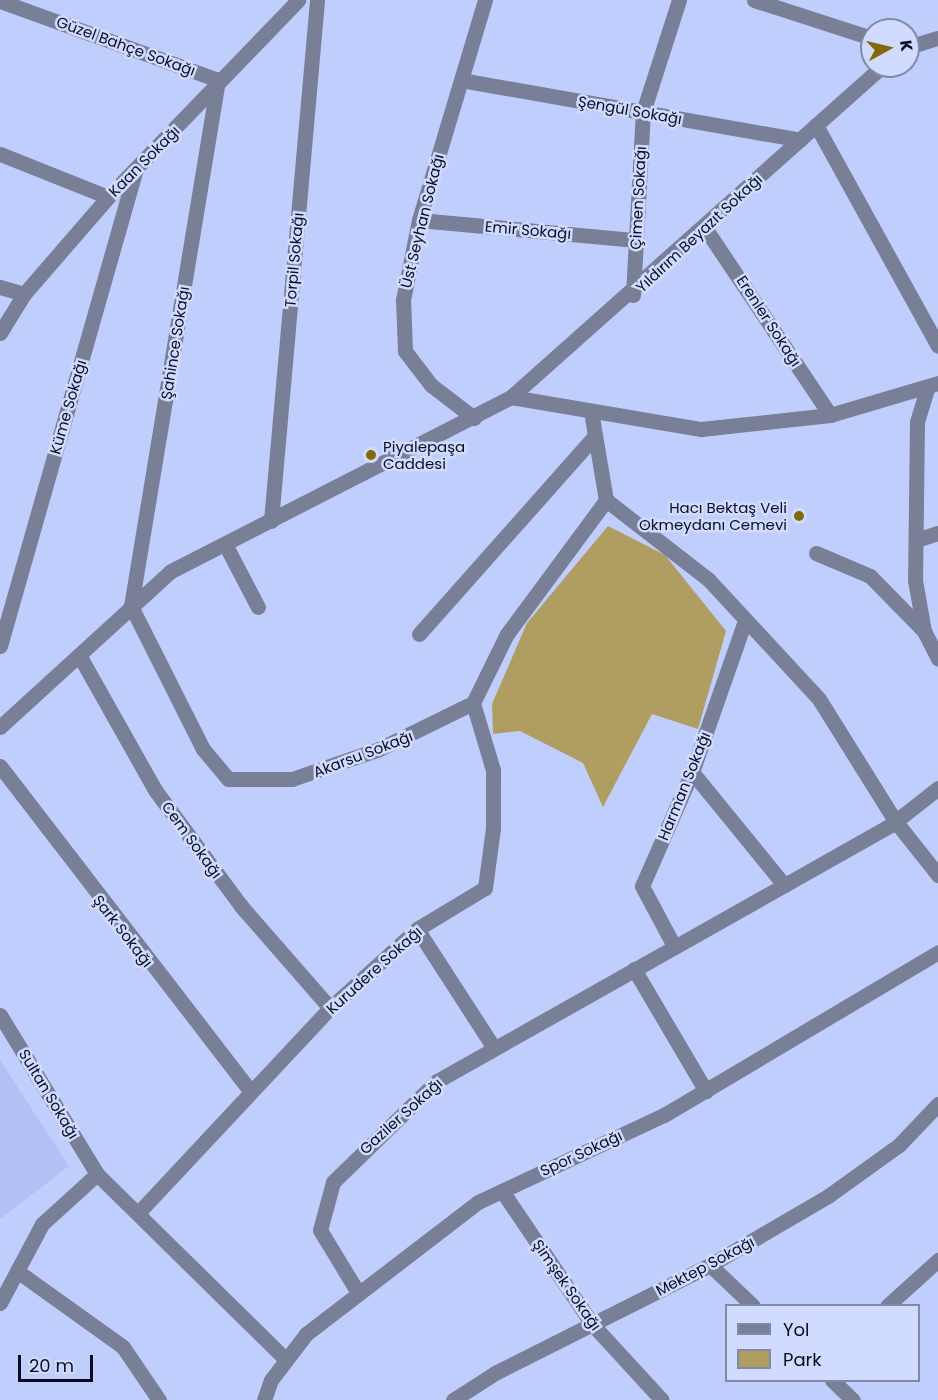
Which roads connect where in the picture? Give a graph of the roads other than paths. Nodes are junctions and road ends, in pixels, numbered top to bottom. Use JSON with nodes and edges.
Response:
{"nodes":[{"id":1,"x":298,"y":0,"type":"edge"},
{"id":2,"x":317,"y":0,"type":"edge"},
{"id":3,"x":485,"y":0,"type":"edge"},
{"id":4,"x":679,"y":0,"type":"edge"},
{"id":5,"x":754,"y":0,"type":"edge"},
{"id":6,"x":0,"y":1,"type":"edge"},
{"id":7,"x":860,"y":34,"type":"edge"},
{"id":8,"x":936,"y":44,"type":"edge"},
{"id":9,"x":920,"y":46,"type":"edge"},
{"id":10,"x":869,"y":78,"type":"edge"},
{"id":11,"x":218,"y":80,"type":"junction"},
{"id":12,"x":461,"y":80,"type":"junction"},
{"id":13,"x":643,"y":112,"type":"junction"},
{"id":14,"x":816,"y":125,"type":"junction"},
{"id":15,"x":800,"y":140,"type":"junction"},
{"id":16,"x":0,"y":154,"type":"edge"},
{"id":17,"x":136,"y":168,"type":"junction"},
{"id":18,"x":108,"y":197,"type":"junction"},
{"id":19,"x":419,"y":220,"type":"junction"},
{"id":20,"x":705,"y":228,"type":"junction"},
{"id":21,"x":636,"y":240,"type":"junction"},
{"id":22,"x":0,"y":287,"type":"edge"},
{"id":23,"x":24,"y":294,"type":"junction"},
{"id":24,"x":633,"y":295,"type":"junction"},
{"id":25,"x":0,"y":333,"type":"edge"},
{"id":26,"x":938,"y":346,"type":"edge"},
{"id":27,"x":933,"y":386,"type":"edge"},
{"id":28,"x":511,"y":397,"type":"junction"},
{"id":29,"x":591,"y":411,"type":"junction"},
{"id":30,"x":830,"y":416,"type":"junction"},
{"id":31,"x":474,"y":418,"type":"junction"},
{"id":32,"x":595,"y":436,"type":"junction"},
{"id":33,"x":606,"y":500,"type":"junction"},
{"id":34,"x":271,"y":521,"type":"junction"},
{"id":35,"x":938,"y":533,"type":"edge"},
{"id":36,"x":916,"y":540,"type":"junction"},
{"id":37,"x":225,"y":544,"type":"junction"},
{"id":38,"x":816,"y":553,"type":"dead end"},
{"id":39,"x":131,"y":606,"type":"junction"},
{"id":40,"x":258,"y":606,"type":"dead end"},
{"id":41,"x":745,"y":621,"type":"junction"},
{"id":42,"x":924,"y":631,"type":"junction"},
{"id":43,"x":419,"y":634,"type":"dead end"},
{"id":44,"x":0,"y":646,"type":"edge"},
{"id":45,"x":79,"y":655,"type":"junction"},
{"id":46,"x":938,"y":659,"type":"edge"},
{"id":47,"x":473,"y":703,"type":"junction"},
{"id":48,"x":0,"y":727,"type":"edge"},
{"id":49,"x":0,"y":766,"type":"edge"},
{"id":50,"x":692,"y":772,"type":"junction"},
{"id":51,"x":938,"y":788,"type":"edge"},
{"id":52,"x":896,"y":822,"type":"junction"},
{"id":53,"x":938,"y":875,"type":"edge"},
{"id":54,"x":784,"y":885,"type":"junction"},
{"id":55,"x":417,"y":929,"type":"junction"},
{"id":56,"x":674,"y":946,"type":"junction"},
{"id":57,"x":938,"y":952,"type":"edge"},
{"id":58,"x":634,"y":969,"type":"junction"},
{"id":59,"x":330,"y":1008,"type":"junction"},
{"id":60,"x":0,"y":1014,"type":"edge"},
{"id":61,"x":494,"y":1048,"type":"junction"},
{"id":62,"x":706,"y":1091,"type":"junction"},
{"id":63,"x":251,"y":1092,"type":"junction"},
{"id":64,"x":938,"y":1104,"type":"edge"},
{"id":65,"x":97,"y":1174,"type":"junction"},
{"id":66,"x":502,"y":1191,"type":"junction"},
{"id":67,"x":139,"y":1212,"type":"junction"},
{"id":68,"x":938,"y":1260,"type":"edge"},
{"id":69,"x":711,"y":1265,"type":"junction"},
{"id":70,"x":17,"y":1271,"type":"junction"},
{"id":71,"x":357,"y":1291,"type":"junction"},
{"id":72,"x":0,"y":1303,"type":"edge"},
{"id":73,"x":752,"y":1304,"type":"edge"},
{"id":74,"x":888,"y":1304,"type":"edge"},
{"id":75,"x":592,"y":1324,"type":"junction"},
{"id":76,"x":286,"y":1360,"type":"junction"},
{"id":77,"x":834,"y":1382,"type":"edge"},
{"id":78,"x":473,"y":1395,"type":"edge"},
{"id":79,"x":159,"y":1400,"type":"edge"},
{"id":80,"x":264,"y":1400,"type":"edge"},
{"id":81,"x":453,"y":1400,"type":"edge"},
{"id":82,"x":662,"y":1400,"type":"edge"},
{"id":83,"x":853,"y":1400,"type":"edge"}],
"edges":[{"from":1,"to":11,"type":"street","name":"Kaan Sokağı"},
{"from":2,"to":34,"type":"street","name":"Torpil Sokağı"},
{"from":3,"to":12,"type":"street","name":"Üst Seyhan Sokağı"},
{"from":4,"to":13,"type":"street","name":"Çimen Sokağı"},
{"from":5,"to":7,"type":"street"},
{"from":6,"to":11,"type":"street","name":"Güzel Bahçe Sokağı"},
{"from":8,"to":9,"type":"street"},
{"from":10,"to":14,"type":"street","name":"Yıldırım Beyazıt Sokağı"},
{"from":11,"to":17,"type":"street","name":"Kaan Sokağı"},
{"from":11,"to":39,"type":"street","name":"Şahince Sokağı"},
{"from":12,"to":13,"type":"street","name":"Şengül Sokağı"},
{"from":12,"to":19,"type":"street","name":"Üst Seyhan Sokağı"},
{"from":13,"to":15,"type":"street","name":"Şengül Sokağı"},
{"from":13,"to":21,"type":"street","name":"Çimen Sokağı"},
{"from":14,"to":15,"type":"street","name":"Yıldırım Beyazıt Sokağı"},
{"from":14,"to":26,"type":"street"},
{"from":15,"to":20,"type":"street","name":"Yıldırım Beyazıt Sokağı"},
{"from":16,"to":18,"type":"street"},
{"from":17,"to":18,"type":"street","name":"Kaan Sokağı"},
{"from":17,"to":44,"type":"street","name":"Küme Sokağı"},
{"from":18,"to":23,"type":"street","name":"Kaan Sokağı"},
{"from":19,"to":21,"type":"street","name":"Emir Sokağı"},
{"from":19,"to":31,"type":"street","name":"Üst Seyhan Sokağı"},
{"from":20,"to":24,"type":"street","name":"Yıldırım Beyazıt Sokağı"},
{"from":20,"to":30,"type":"street","name":"Erenler Sokağı"},
{"from":21,"to":24,"type":"street","name":"Çimen Sokağı"},
{"from":22,"to":23,"type":"street"},
{"from":23,"to":25,"type":"street","name":"Kaan Sokağı"},
{"from":24,"to":28,"type":"street","name":"Yıldırım Beyazıt Sokağı"},
{"from":27,"to":30,"type":"street"},
{"from":27,"to":36,"type":"street"},
{"from":28,"to":29,"type":"street"},
{"from":28,"to":31,"type":"street"},
{"from":29,"to":30,"type":"street"},
{"from":29,"to":32,"type":"street"},
{"from":31,"to":34,"type":"street"},
{"from":32,"to":33,"type":"street"},
{"from":32,"to":43,"type":"street"},
{"from":33,"to":41,"type":"street"},
{"from":33,"to":47,"type":"street"},
{"from":34,"to":37,"type":"street"},
{"from":35,"to":36,"type":"street"},
{"from":36,"to":42,"type":"street"},
{"from":37,"to":39,"type":"street"},
{"from":37,"to":40,"type":"street"},
{"from":38,"to":42,"type":"street"},
{"from":39,"to":45,"type":"street"},
{"from":39,"to":47,"type":"street","name":"Akarsu Sokağı"},
{"from":41,"to":50,"type":"street","name":"Harman Sokağı"},
{"from":41,"to":52,"type":"street"},
{"from":42,"to":46,"type":"street"},
{"from":45,"to":48,"type":"street"},
{"from":45,"to":59,"type":"street","name":"Cem Sokağı"},
{"from":47,"to":55,"type":"street","name":"Kurudere Sokağı"},
{"from":49,"to":63,"type":"street","name":"Şark Sokağı"},
{"from":50,"to":54,"type":"street"},
{"from":50,"to":56,"type":"street","name":"Harman Sokağı"},
{"from":51,"to":52,"type":"street","name":"Gaziler Sokağı"},
{"from":52,"to":53,"type":"street"},
{"from":52,"to":54,"type":"street","name":"Gaziler Sokağı"},
{"from":54,"to":56,"type":"street","name":"Gaziler Sokağı"},
{"from":55,"to":59,"type":"street","name":"Kurudere Sokağı"},
{"from":55,"to":61,"type":"street"},
{"from":56,"to":58,"type":"street","name":"Gaziler Sokağı"},
{"from":57,"to":62,"type":"street","name":"Spor Sokağı"},
{"from":58,"to":61,"type":"street","name":"Gaziler Sokağı"},
{"from":58,"to":62,"type":"street"},
{"from":59,"to":63,"type":"street","name":"Kurudere Sokağı"},
{"from":60,"to":65,"type":"street","name":"Sultan Sokağı"},
{"from":61,"to":71,"type":"street","name":"Gaziler Sokağı"},
{"from":62,"to":66,"type":"street","name":"Spor Sokağı"},
{"from":63,"to":67,"type":"street","name":"Kurudere Sokağı"},
{"from":64,"to":69,"type":"street","name":"Mektep Sokağı"},
{"from":65,"to":67,"type":"street","name":"Sultan Sokağı"},
{"from":65,"to":70,"type":"street"},
{"from":66,"to":71,"type":"street","name":"Spor Sokağı"},
{"from":66,"to":75,"type":"street","name":"Şimşek Sokağı"},
{"from":67,"to":76,"type":"street","name":"Sultan Sokağı"},
{"from":68,"to":74,"type":"street"},
{"from":69,"to":73,"type":"street"},
{"from":69,"to":75,"type":"street","name":"Mektep Sokağı"},
{"from":70,"to":72,"type":"street"},
{"from":70,"to":79,"type":"street"},
{"from":71,"to":76,"type":"street","name":"Spor Sokağı"},
{"from":75,"to":78,"type":"street","name":"Mektep Sokağı"},
{"from":75,"to":82,"type":"street","name":"Şimşek Sokağı"},
{"from":76,"to":80,"type":"street","name":"Spor Sokağı"},
{"from":77,"to":83,"type":"street"},
{"from":78,"to":81,"type":"street","name":"Mektep Sokağı"}]}
